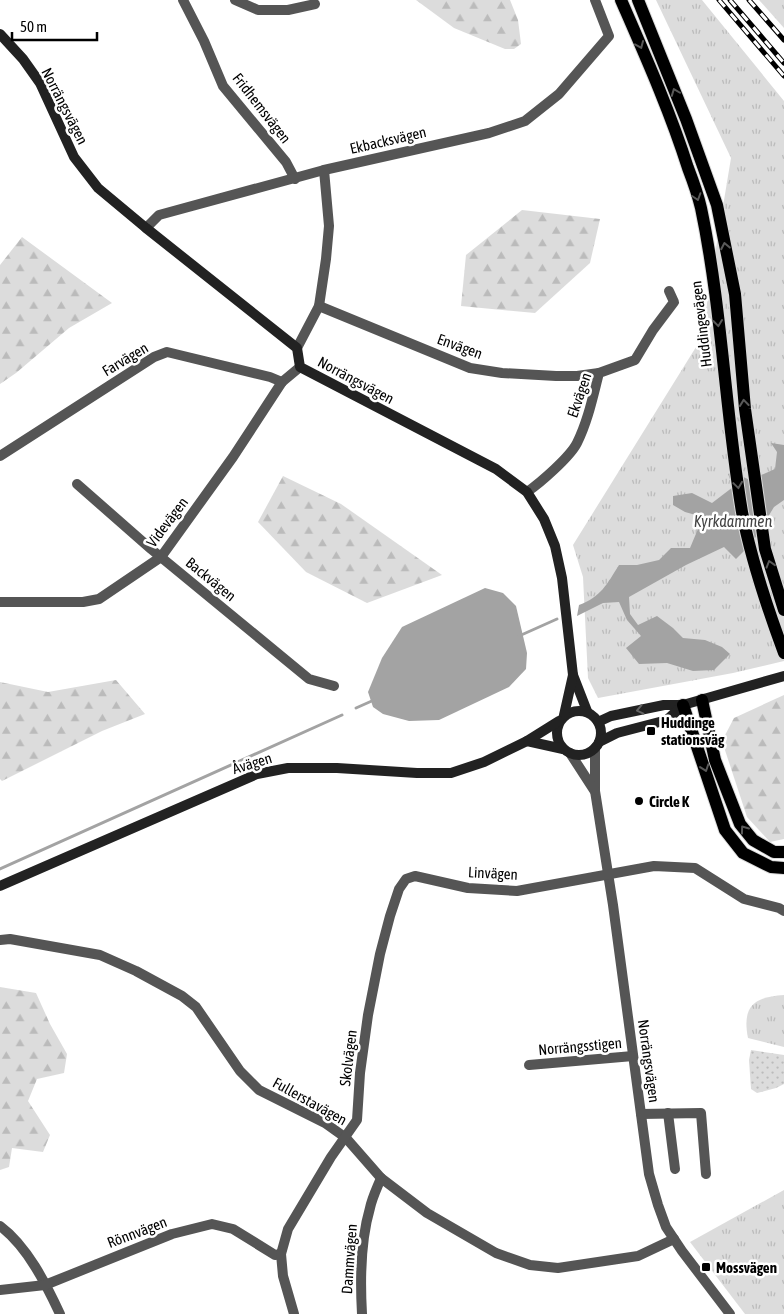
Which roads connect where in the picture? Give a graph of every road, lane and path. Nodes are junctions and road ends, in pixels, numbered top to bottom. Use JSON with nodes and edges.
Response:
{"nodes":[{"id":1,"x":235,"y":0,"type":"edge"},
{"id":2,"x":595,"y":0,"type":"edge"},
{"id":3,"x":621,"y":0,"type":"edge"},
{"id":4,"x":638,"y":0,"type":"edge"},
{"id":5,"x":185,"y":1,"type":"edge"},
{"id":6,"x":315,"y":4,"type":"dead end"},
{"id":7,"x":0,"y":34,"type":"edge"},
{"id":8,"x":324,"y":170,"type":"junction"},
{"id":9,"x":295,"y":178,"type":"junction"},
{"id":10,"x":146,"y":228,"type":"junction"},
{"id":11,"x":669,"y":291,"type":"dead end"},
{"id":12,"x":319,"y":306,"type":"junction"},
{"id":13,"x":297,"y":348,"type":"junction"},
{"id":14,"x":300,"y":367,"type":"junction"},
{"id":15,"x":599,"y":373,"type":"junction"},
{"id":16,"x":282,"y":382,"type":"junction"},
{"id":17,"x":0,"y":456,"type":"edge"},
{"id":18,"x":77,"y":484,"type":"dead end"},
{"id":19,"x":527,"y":492,"type":"junction"},
{"id":20,"x":161,"y":557,"type":"junction"},
{"id":21,"x":0,"y":602,"type":"edge"},
{"id":22,"x":784,"y":610,"type":"edge"},
{"id":23,"x":784,"y":653,"type":"edge"},
{"id":24,"x":573,"y":675,"type":"junction"},
{"id":25,"x":784,"y":676,"type":"edge"},
{"id":26,"x":334,"y":686,"type":"dead end"},
{"id":27,"x":702,"y":700,"type":"junction"},
{"id":28,"x":683,"y":705,"type":"junction"},
{"id":29,"x":587,"y":712,"type":"junction"},
{"id":30,"x":562,"y":718,"type":"junction"},
{"id":31,"x":598,"y":722,"type":"junction"},
{"id":32,"x":527,"y":741,"type":"junction"},
{"id":33,"x":597,"y":745,"type":"junction"},
{"id":34,"x":567,"y":751,"type":"junction"},
{"id":35,"x":595,"y":791,"type":"junction"},
{"id":36,"x":784,"y":852,"type":"edge"},
{"id":37,"x":784,"y":868,"type":"edge"},
{"id":38,"x":608,"y":876,"type":"junction"},
{"id":39,"x":406,"y":878,"type":"joint"},
{"id":40,"x":0,"y":886,"type":"edge"},
{"id":41,"x":784,"y":911,"type":"edge"},
{"id":42,"x":0,"y":940,"type":"edge"},
{"id":43,"x":633,"y":1056,"type":"junction"},
{"id":44,"x":529,"y":1065,"type":"dead end"},
{"id":45,"x":641,"y":1114,"type":"junction"},
{"id":46,"x":668,"y":1114,"type":"junction"},
{"id":47,"x":346,"y":1138,"type":"junction"},
{"id":48,"x":675,"y":1170,"type":"dead end"},
{"id":49,"x":706,"y":1174,"type":"dead end"},
{"id":50,"x":381,"y":1178,"type":"junction"},
{"id":51,"x":0,"y":1226,"type":"edge"},
{"id":52,"x":674,"y":1239,"type":"junction"},
{"id":53,"x":281,"y":1254,"type":"junction"},
{"id":54,"x":45,"y":1285,"type":"junction"},
{"id":55,"x":0,"y":1290,"type":"edge"},
{"id":56,"x":60,"y":1314,"type":"edge"},
{"id":57,"x":294,"y":1314,"type":"edge"},
{"id":58,"x":362,"y":1314,"type":"edge"},
{"id":59,"x":730,"y":1314,"type":"edge"}],
"edges":[{"from":1,"to":6,"type":"street"},
{"from":2,"to":8,"type":"street","name":"Ekbacksvägen"},
{"from":3,"to":23,"type":"main road","name":"Huddingevägen","one_way":true},
{"from":22,"to":4,"type":"main road","one_way":true},
{"from":5,"to":9,"type":"street","name":"Fridhemsvägen"},
{"from":7,"to":10,"type":"street","name":"Norrängsvägen"},
{"from":8,"to":9,"type":"street","name":"Ekbacksvägen"},
{"from":8,"to":12,"type":"street"},
{"from":9,"to":10,"type":"street","name":"Ekbacksvägen"},
{"from":10,"to":13,"type":"street","name":"Norrängsvägen"},
{"from":11,"to":15,"type":"street","name":"Ekvägen"},
{"from":12,"to":13,"type":"street"},
{"from":12,"to":15,"type":"street","name":"Envägen"},
{"from":13,"to":14,"type":"street","name":"Norrängsvägen"},
{"from":14,"to":16,"type":"street","name":"Videvägen"},
{"from":14,"to":19,"type":"street","name":"Norrängsvägen"},
{"from":15,"to":19,"type":"street","name":"Ekvägen"},
{"from":16,"to":17,"type":"street","name":"Farvägen"},
{"from":16,"to":20,"type":"street","name":"Videvägen"},
{"from":18,"to":20,"type":"street","name":"Backvägen"},
{"from":19,"to":24,"type":"street","name":"Norrängsvägen"},
{"from":20,"to":21,"type":"street","name":"Videvägen"},
{"from":20,"to":26,"type":"street","name":"Backvägen"},
{"from":24,"to":29,"type":"street","name":"Norrängsvägen"},
{"from":24,"to":30,"type":"street","name":"Norrängsvägen"},
{"from":25,"to":27,"type":"street"},
{"from":27,"to":28,"type":"street"},
{"from":36,"to":27,"type":"main road","one_way":true},
{"from":28,"to":31,"type":"street","one_way":true},
{"from":28,"to":33,"type":"street"},
{"from":28,"to":37,"type":"main road","one_way":true},
{"from":29,"to":30,"type":"street"},
{"from":29,"to":31,"type":"street"},
{"from":30,"to":32,"type":"street","name":"Åvägen"},
{"from":30,"to":34,"type":"street"},
{"from":31,"to":33,"type":"street"},
{"from":32,"to":34,"type":"street"},
{"from":32,"to":40,"type":"street","name":"Åvägen"},
{"from":33,"to":34,"type":"street"},
{"from":33,"to":35,"type":"street","name":"Norrängsvägen"},
{"from":34,"to":35,"type":"street","name":"Norrängsvägen"},
{"from":35,"to":38,"type":"street","name":"Norrängsvägen"},
{"from":38,"to":39,"type":"street","name":"Linvägen"},
{"from":38,"to":41,"type":"street","name":"Linvägen"},
{"from":38,"to":43,"type":"street","name":"Norrängsvägen"},
{"from":39,"to":47,"type":"street","name":"Skolvägen"},
{"from":42,"to":47,"type":"street","name":"Fullerstavägen"},
{"from":43,"to":44,"type":"street","name":"Norrängsstigen"},
{"from":43,"to":45,"type":"street","name":"Norrängsvägen"},
{"from":45,"to":46,"type":"street"},
{"from":45,"to":52,"type":"street","name":"Norrängsvägen"},
{"from":46,"to":48,"type":"street"},
{"from":46,"to":49,"type":"street"},
{"from":47,"to":50,"type":"street","name":"Fullerstavägen"},
{"from":47,"to":53,"type":"street","name":"Skolvägen"},
{"from":50,"to":52,"type":"street","name":"Fullerstavägen"},
{"from":50,"to":58,"type":"street","name":"Dammvägen"},
{"from":51,"to":54,"type":"street"},
{"from":52,"to":59,"type":"street","name":"Norrängsvägen"},
{"from":53,"to":54,"type":"street","name":"Rönnvägen"},
{"from":53,"to":57,"type":"street","name":"Skolvägen"},
{"from":54,"to":55,"type":"street","name":"Rönnvägen"},
{"from":54,"to":56,"type":"street"}]}
